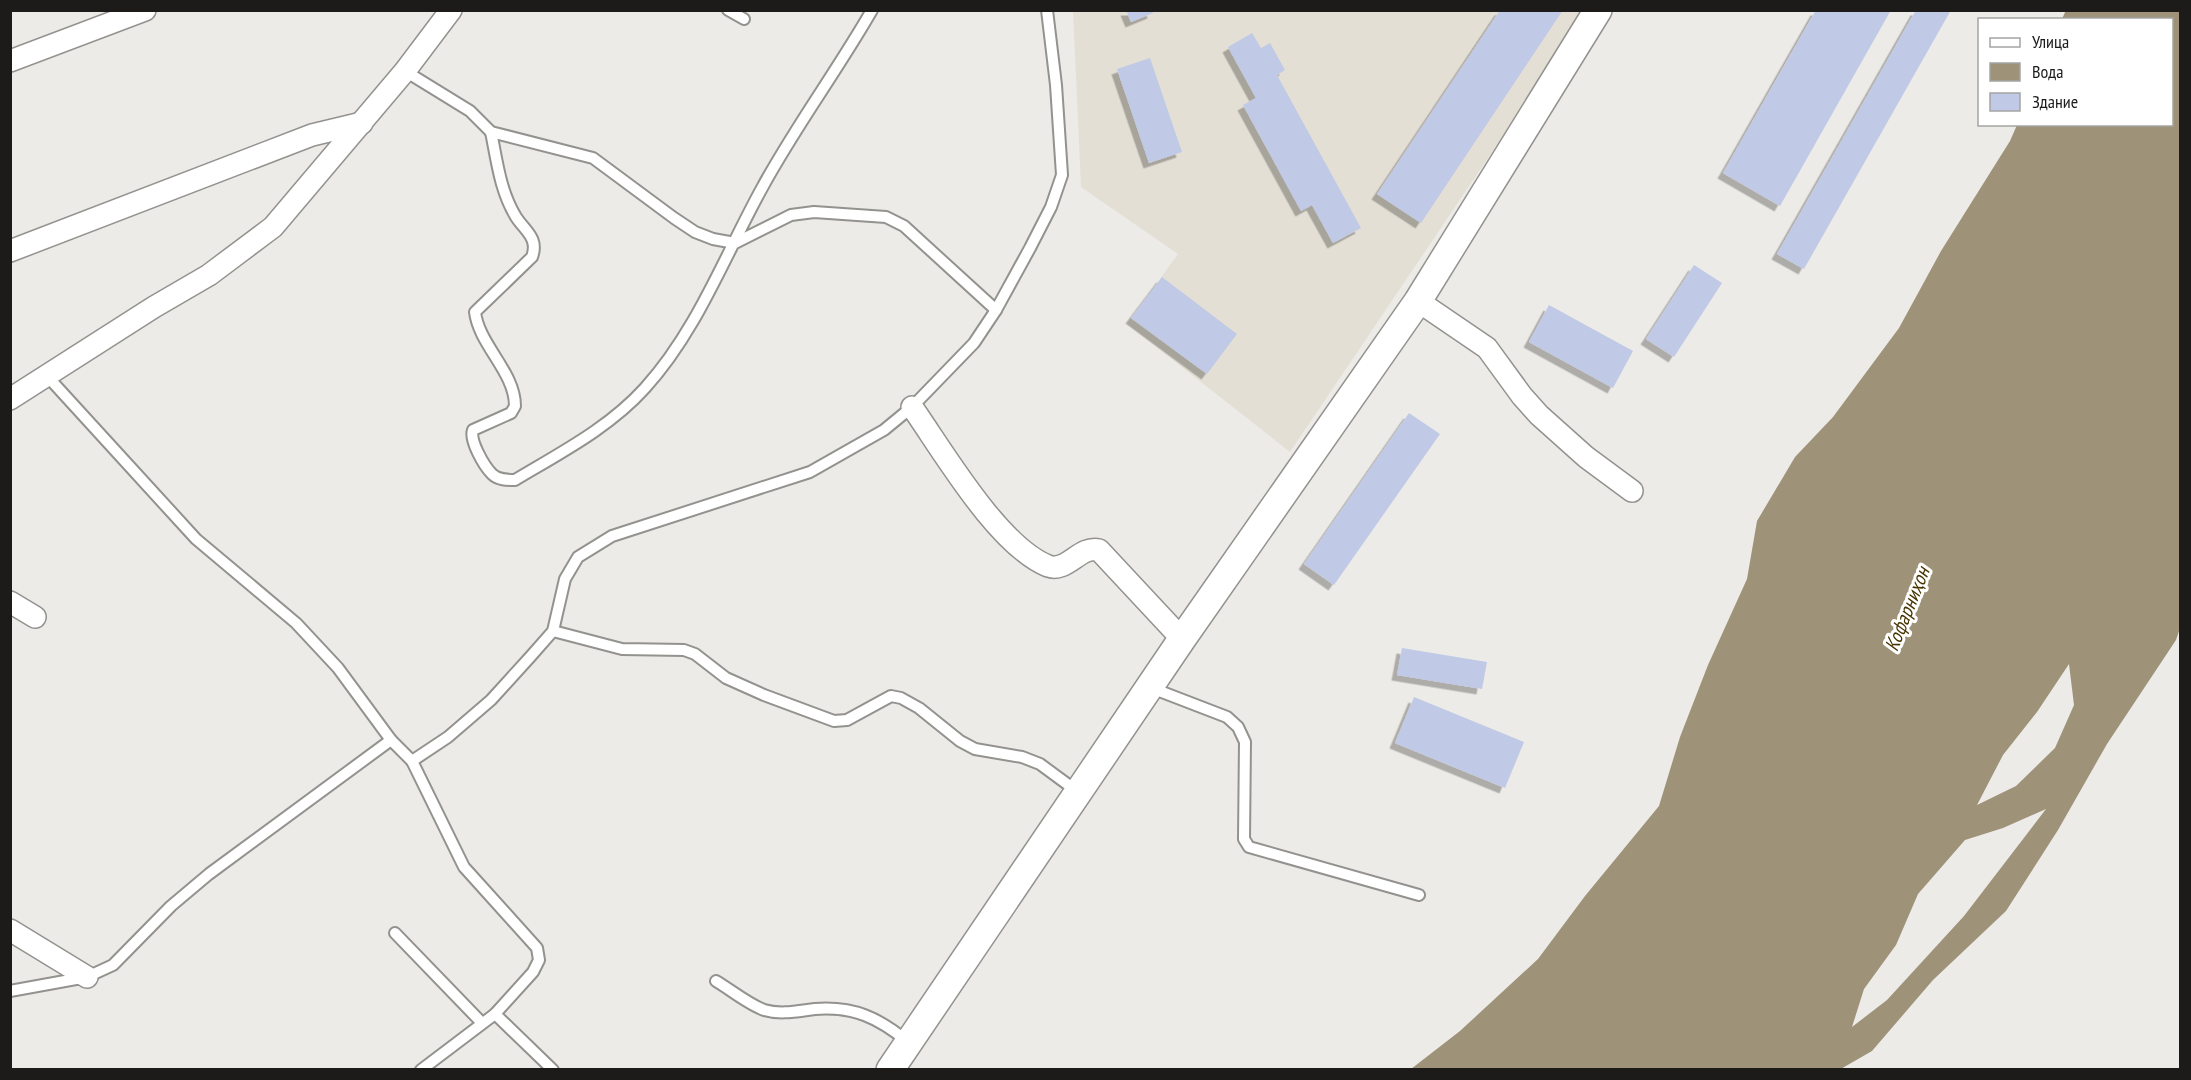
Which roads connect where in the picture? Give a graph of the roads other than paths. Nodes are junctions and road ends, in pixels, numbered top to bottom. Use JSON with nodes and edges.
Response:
{"nodes":[{"id":1,"x":145,"y":10,"type":"edge"},
{"id":2,"x":451,"y":10,"type":"edge"},
{"id":3,"x":729,"y":10,"type":"edge"},
{"id":4,"x":872,"y":10,"type":"edge"},
{"id":5,"x":1047,"y":10,"type":"edge"},
{"id":6,"x":1599,"y":10,"type":"edge"},
{"id":7,"x":744,"y":19,"type":"dead end"},
{"id":8,"x":10,"y":61,"type":"edge"},
{"id":9,"x":405,"y":71,"type":"junction"},
{"id":10,"x":362,"y":123,"type":"junction"},
{"id":11,"x":491,"y":132,"type":"junction"},
{"id":12,"x":735,"y":243,"type":"junction"},
{"id":13,"x":10,"y":251,"type":"edge"},
{"id":14,"x":1418,"y":301,"type":"junction"},
{"id":15,"x":996,"y":310,"type":"junction"},
{"id":16,"x":48,"y":377,"type":"junction"},
{"id":17,"x":10,"y":399,"type":"edge"},
{"id":18,"x":912,"y":407,"type":"junction"},
{"id":19,"x":1632,"y":491,"type":"dead end"},
{"id":20,"x":10,"y":602,"type":"edge"},
{"id":21,"x":35,"y":617,"type":"dead end"},
{"id":22,"x":553,"y":631,"type":"junction"},
{"id":23,"x":1182,"y":639,"type":"junction"},
{"id":24,"x":1149,"y":687,"type":"junction"},
{"id":25,"x":391,"y":740,"type":"junction"},
{"id":26,"x":412,"y":761,"type":"junction"},
{"id":27,"x":1078,"y":792,"type":"junction"},
{"id":28,"x":1419,"y":895,"type":"dead end"},
{"id":29,"x":10,"y":930,"type":"edge"},
{"id":30,"x":395,"y":933,"type":"dead end"},
{"id":31,"x":87,"y":977,"type":"junction"},
{"id":32,"x":716,"y":981,"type":"dead end"},
{"id":33,"x":10,"y":991,"type":"edge"},
{"id":34,"x":495,"y":1014,"type":"junction"},
{"id":35,"x":482,"y":1023,"type":"junction"},
{"id":36,"x":908,"y":1042,"type":"junction"},
{"id":37,"x":421,"y":1070,"type":"edge"},
{"id":38,"x":553,"y":1070,"type":"edge"},
{"id":39,"x":890,"y":1070,"type":"edge"}],
"edges":[{"from":1,"to":8,"type":"street"},
{"from":2,"to":9,"type":"street"},
{"from":3,"to":7,"type":"lane"},
{"from":4,"to":12,"type":"lane"},
{"from":5,"to":15,"type":"lane"},
{"from":6,"to":14,"type":"street"},
{"from":9,"to":10,"type":"street"},
{"from":9,"to":11,"type":"lane"},
{"from":10,"to":13,"type":"street"},
{"from":10,"to":16,"type":"street"},
{"from":11,"to":12,"type":"lane"},
{"from":11,"to":12,"type":"lane"},
{"from":12,"to":15,"type":"lane"},
{"from":14,"to":19,"type":"street"},
{"from":14,"to":23,"type":"street"},
{"from":15,"to":18,"type":"lane"},
{"from":16,"to":17,"type":"street"},
{"from":16,"to":25,"type":"lane"},
{"from":18,"to":22,"type":"lane"},
{"from":18,"to":23,"type":"street"},
{"from":20,"to":21,"type":"street"},
{"from":22,"to":26,"type":"lane"},
{"from":22,"to":27,"type":"lane"},
{"from":23,"to":24,"type":"street"},
{"from":24,"to":27,"type":"street"},
{"from":24,"to":28,"type":"lane"},
{"from":25,"to":26,"type":"lane"},
{"from":25,"to":31,"type":"lane"},
{"from":26,"to":34,"type":"lane"},
{"from":27,"to":36,"type":"street"},
{"from":29,"to":31,"type":"street"},
{"from":30,"to":35,"type":"lane"},
{"from":31,"to":33,"type":"lane"},
{"from":32,"to":36,"type":"lane"},
{"from":34,"to":35,"type":"lane"},
{"from":34,"to":38,"type":"lane"},
{"from":35,"to":37,"type":"lane"},
{"from":36,"to":39,"type":"street"}]}
